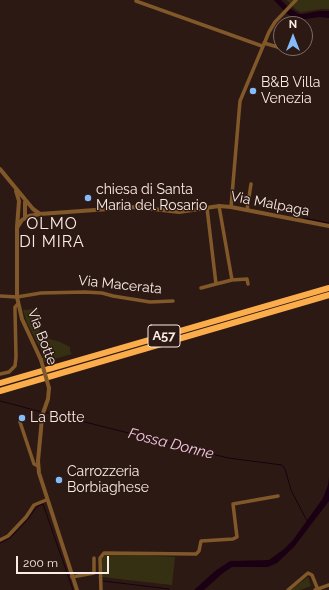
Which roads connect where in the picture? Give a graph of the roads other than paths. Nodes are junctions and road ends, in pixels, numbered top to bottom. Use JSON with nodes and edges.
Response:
{"nodes":[{"id":1,"x":296,"y":0,"type":"edge"},
{"id":2,"x":136,"y":1,"type":"dead end"},
{"id":3,"x":263,"y":44,"type":"junction"},
{"id":4,"x":273,"y":46,"type":"edge"},
{"id":5,"x":0,"y":169,"type":"edge"},
{"id":6,"x":251,"y":184,"type":"dead end"},
{"id":7,"x":15,"y":188,"type":"junction"},
{"id":8,"x":25,"y":200,"type":"junction"},
{"id":9,"x":219,"y":206,"type":"junction"},
{"id":10,"x":231,"y":207,"type":"junction"},
{"id":11,"x":207,"y":208,"type":"junction"},
{"id":12,"x":18,"y":209,"type":"junction"},
{"id":13,"x":247,"y":210,"type":"junction"},
{"id":14,"x":40,"y":214,"type":"junction"},
{"id":15,"x":25,"y":218,"type":"junction"},
{"id":16,"x":329,"y":226,"type":"edge"},
{"id":17,"x":18,"y":228,"type":"junction"},
{"id":18,"x":232,"y":280,"type":"junction"},
{"id":19,"x":216,"y":284,"type":"junction"},
{"id":20,"x":248,"y":284,"type":"dead end"},
{"id":21,"x":201,"y":288,"type":"dead end"},
{"id":22,"x":329,"y":288,"type":"edge"},
{"id":23,"x":329,"y":295,"type":"edge"},
{"id":24,"x":0,"y":296,"type":"edge"},
{"id":25,"x":17,"y":297,"type":"junction"},
{"id":26,"x":173,"y":301,"type":"dead end"},
{"id":27,"x":18,"y":304,"type":"junction"},
{"id":28,"x":0,"y":374,"type":"edge"},
{"id":29,"x":0,"y":383,"type":"edge"},
{"id":30,"x":0,"y":391,"type":"edge"},
{"id":31,"x":20,"y":422,"type":"dead end"},
{"id":32,"x":38,"y":466,"type":"junction"},
{"id":33,"x":278,"y":496,"type":"dead end"},
{"id":34,"x":46,"y":500,"type":"junction"},
{"id":35,"x":0,"y":540,"type":"edge"},
{"id":36,"x":94,"y":558,"type":"dead end"},
{"id":37,"x":72,"y":577,"type":"junction"},
{"id":38,"x":329,"y":585,"type":"edge"},
{"id":39,"x":77,"y":590,"type":"edge"},
{"id":40,"x":101,"y":590,"type":"edge"},
{"id":41,"x":288,"y":590,"type":"edge"},
{"id":42,"x":317,"y":590,"type":"edge"}],
"edges":[{"from":1,"to":3,"type":"street"},
{"from":2,"to":3,"type":"street"},
{"from":3,"to":4,"type":"street"},
{"from":3,"to":10,"type":"street"},
{"from":5,"to":7,"type":"street"},
{"from":6,"to":13,"type":"street"},
{"from":7,"to":8,"type":"street"},
{"from":7,"to":12,"type":"street"},
{"from":8,"to":14,"type":"street"},
{"from":8,"to":15,"type":"street"},
{"from":9,"to":10,"type":"street","name":"Via Malpaga"},
{"from":9,"to":11,"type":"street","name":"Via Malpaga"},
{"from":9,"to":18,"type":"street"},
{"from":10,"to":13,"type":"street","name":"Via Malpaga"},
{"from":11,"to":14,"type":"street","name":"Via Malpaga"},
{"from":11,"to":19,"type":"street"},
{"from":12,"to":15,"type":"street"},
{"from":12,"to":17,"type":"street"},
{"from":13,"to":16,"type":"street","name":"Via Malpaga"},
{"from":14,"to":15,"type":"street","name":"Via Malpaga"},
{"from":15,"to":17,"type":"street"},
{"from":17,"to":25,"type":"street","name":"Via Botte"},
{"from":18,"to":19,"type":"street"},
{"from":18,"to":20,"type":"street"},
{"from":19,"to":21,"type":"street"},
{"from":22,"to":29,"type":"highway","number":"A57"},
{"from":23,"to":30,"type":"highway","number":"A57"},
{"from":24,"to":25,"type":"street","name":"Via Macerata"},
{"from":25,"to":26,"type":"street","name":"Via Macerata"},
{"from":25,"to":27,"type":"street","name":"Via Botte"},
{"from":27,"to":28,"type":"street"},
{"from":27,"to":32,"type":"street","name":"Via Botte","bridge":true},
{"from":31,"to":32,"type":"street","name":"Via Botte"},
{"from":32,"to":34,"type":"street","name":"Via Botte"},
{"from":33,"to":40,"type":"street"},
{"from":34,"to":35,"type":"street"},
{"from":34,"to":37,"type":"street","name":"Via Botte"},
{"from":36,"to":37,"type":"street"},
{"from":37,"to":39,"type":"street","name":"Via Botte"},
{"from":38,"to":42,"type":"street"},
{"from":41,"to":42,"type":"street"}]}
